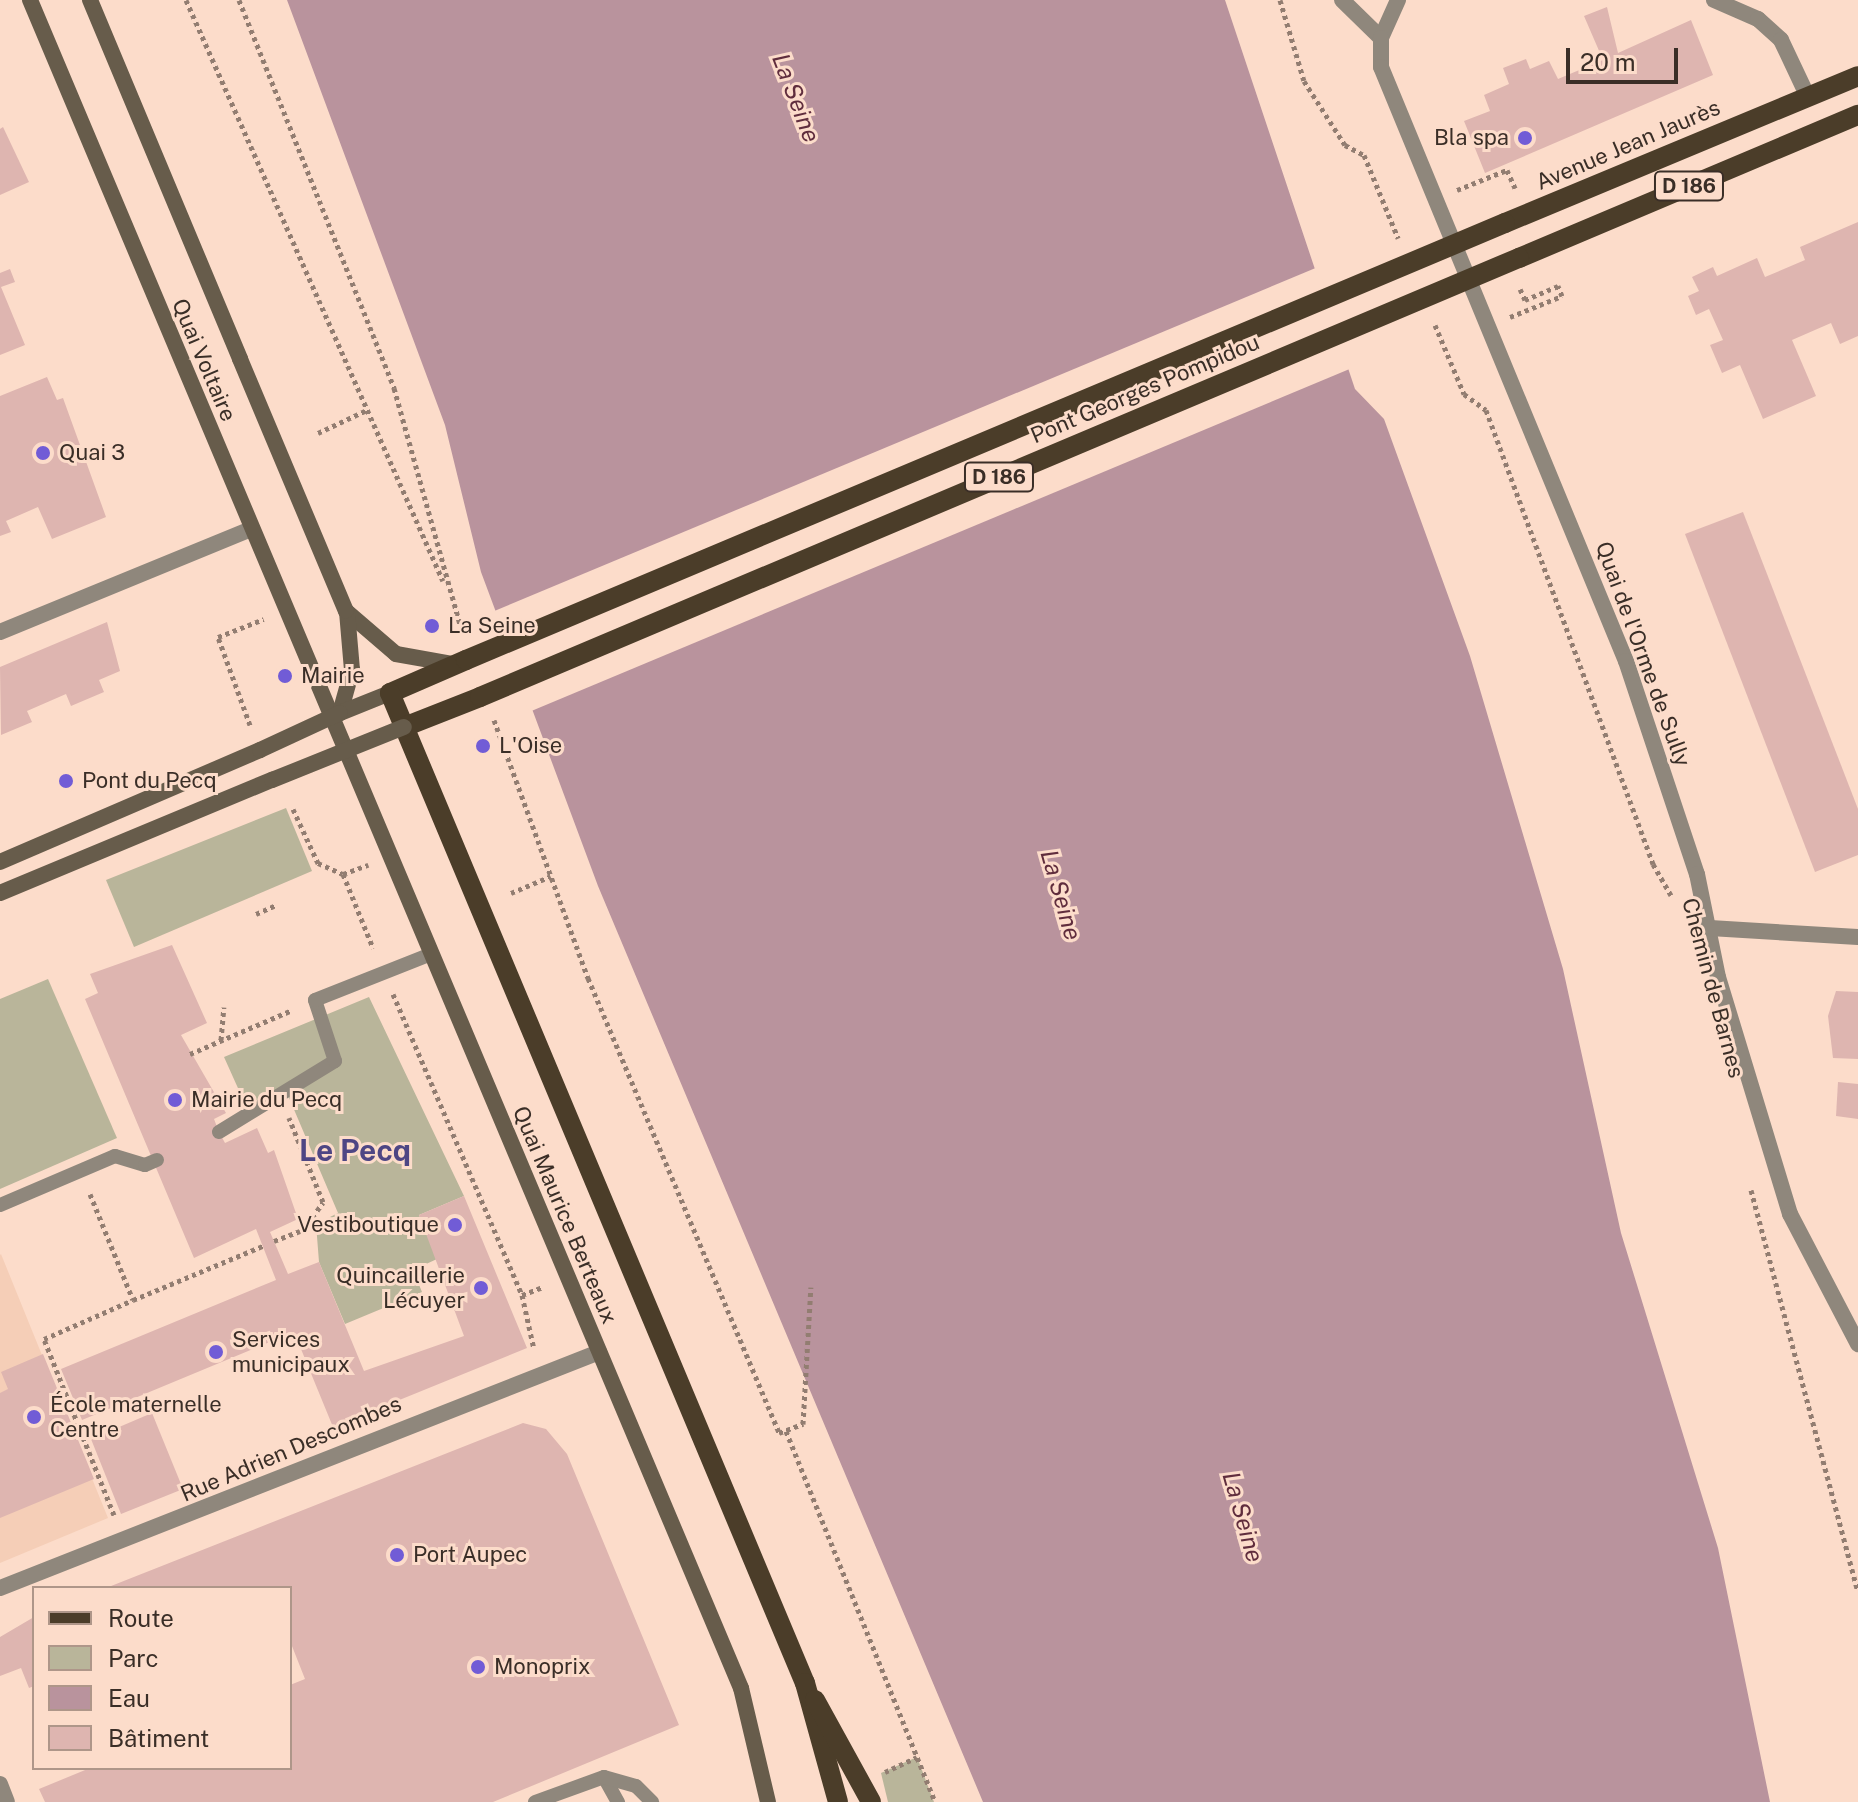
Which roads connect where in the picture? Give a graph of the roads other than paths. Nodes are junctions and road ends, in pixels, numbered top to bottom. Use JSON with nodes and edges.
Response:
{"nodes":[{"id":1,"x":30,"y":0,"type":"edge"},
{"id":2,"x":90,"y":0,"type":"edge"},
{"id":3,"x":1342,"y":0,"type":"edge"},
{"id":4,"x":1398,"y":0,"type":"edge"},
{"id":5,"x":1714,"y":0,"type":"edge"},
{"id":6,"x":1381,"y":38,"type":"junction"},
{"id":7,"x":1858,"y":76,"type":"edge"},
{"id":8,"x":1808,"y":97,"type":"junction"},
{"id":9,"x":1858,"y":115,"type":"edge"},
{"id":10,"x":1505,"y":223,"type":"joint"},
{"id":11,"x":251,"y":529,"type":"junction"},
{"id":12,"x":346,"y":611,"type":"junction"},
{"id":13,"x":0,"y":632,"type":"edge"},
{"id":14,"x":466,"y":650,"type":"junction"},
{"id":15,"x":390,"y":693,"type":"junction"},
{"id":16,"x":340,"y":713,"type":"junction"},
{"id":17,"x":404,"y":727,"type":"junction"},
{"id":18,"x":339,"y":736,"type":"joint"},
{"id":19,"x":0,"y":862,"type":"edge"},
{"id":20,"x":0,"y":893,"type":"edge"},
{"id":21,"x":1710,"y":928,"type":"junction"},
{"id":22,"x":1858,"y":937,"type":"edge"},
{"id":23,"x":431,"y":954,"type":"junction"},
{"id":24,"x":219,"y":1132,"type":"dead end"},
{"id":25,"x":157,"y":1160,"type":"dead end"},
{"id":26,"x":0,"y":1205,"type":"edge"},
{"id":27,"x":1858,"y":1344,"type":"edge"},
{"id":28,"x":599,"y":1352,"type":"junction"},
{"id":29,"x":0,"y":1588,"type":"edge"},
{"id":30,"x":805,"y":1683,"type":"junction"},
{"id":31,"x":604,"y":1777,"type":"junction"},
{"id":32,"x":0,"y":1784,"type":"edge"},
{"id":33,"x":764,"y":1797,"type":"edge"},
{"id":34,"x":7,"y":1802,"type":"edge"},
{"id":35,"x":535,"y":1802,"type":"edge"},
{"id":36,"x":618,"y":1802,"type":"edge"},
{"id":37,"x":652,"y":1802,"type":"edge"},
{"id":38,"x":838,"y":1802,"type":"edge"},
{"id":39,"x":871,"y":1802,"type":"edge"}],
"edges":[{"from":1,"to":11,"type":"main road","name":"Quai Voltaire"},
{"from":2,"to":12,"type":"main road","bridge":true},
{"from":3,"to":6,"type":"street"},
{"from":4,"to":6,"type":"street"},
{"from":5,"to":8,"type":"street"},
{"from":6,"to":21,"type":"street","name":"Quai de l'Orme de Sully"},
{"from":7,"to":8,"type":"main road","name":"Avenue Jean Jaurès","number":"D 186"},
{"from":8,"to":10,"type":"main road","name":"Avenue Jean Jaurès","number":"D 186"},
{"from":9,"to":17,"type":"main road","name":"Pont Georges Pompidou","number":"D 186","bridge":true},
{"from":10,"to":14,"type":"main road","name":"Pont Georges Pompidou","number":"D 186","bridge":true},
{"from":11,"to":13,"type":"street"},
{"from":11,"to":18,"type":"main road","name":"Quai Voltaire"},
{"from":12,"to":14,"type":"main road"},
{"from":12,"to":16,"type":"main road"},
{"from":14,"to":15,"type":"main road","number":"D 186"},
{"from":15,"to":16,"type":"main road","number":"D 186"},
{"from":15,"to":17,"type":"main road"},
{"from":16,"to":19,"type":"main road","number":"D 186","bridge":true},
{"from":17,"to":20,"type":"main road","number":"D 186","bridge":true},
{"from":17,"to":30,"type":"main road"},
{"from":18,"to":23,"type":"main road","name":"Quai Maurice Berteaux"},
{"from":21,"to":22,"type":"street"},
{"from":21,"to":27,"type":"street","name":"Quai de l'Orme de Sully"},
{"from":23,"to":24,"type":"lane"},
{"from":23,"to":28,"type":"main road","name":"Quai Maurice Berteaux"},
{"from":25,"to":26,"type":"lane"},
{"from":28,"to":29,"type":"street","name":"Rue Adrien Descombes"},
{"from":28,"to":33,"type":"main road","name":"Quai Maurice Berteaux"},
{"from":30,"to":38,"type":"main road"},
{"from":30,"to":39,"type":"main road"},
{"from":31,"to":35,"type":"lane"},
{"from":31,"to":36,"type":"lane"},
{"from":31,"to":37,"type":"lane"},
{"from":32,"to":34,"type":"street"}]}
